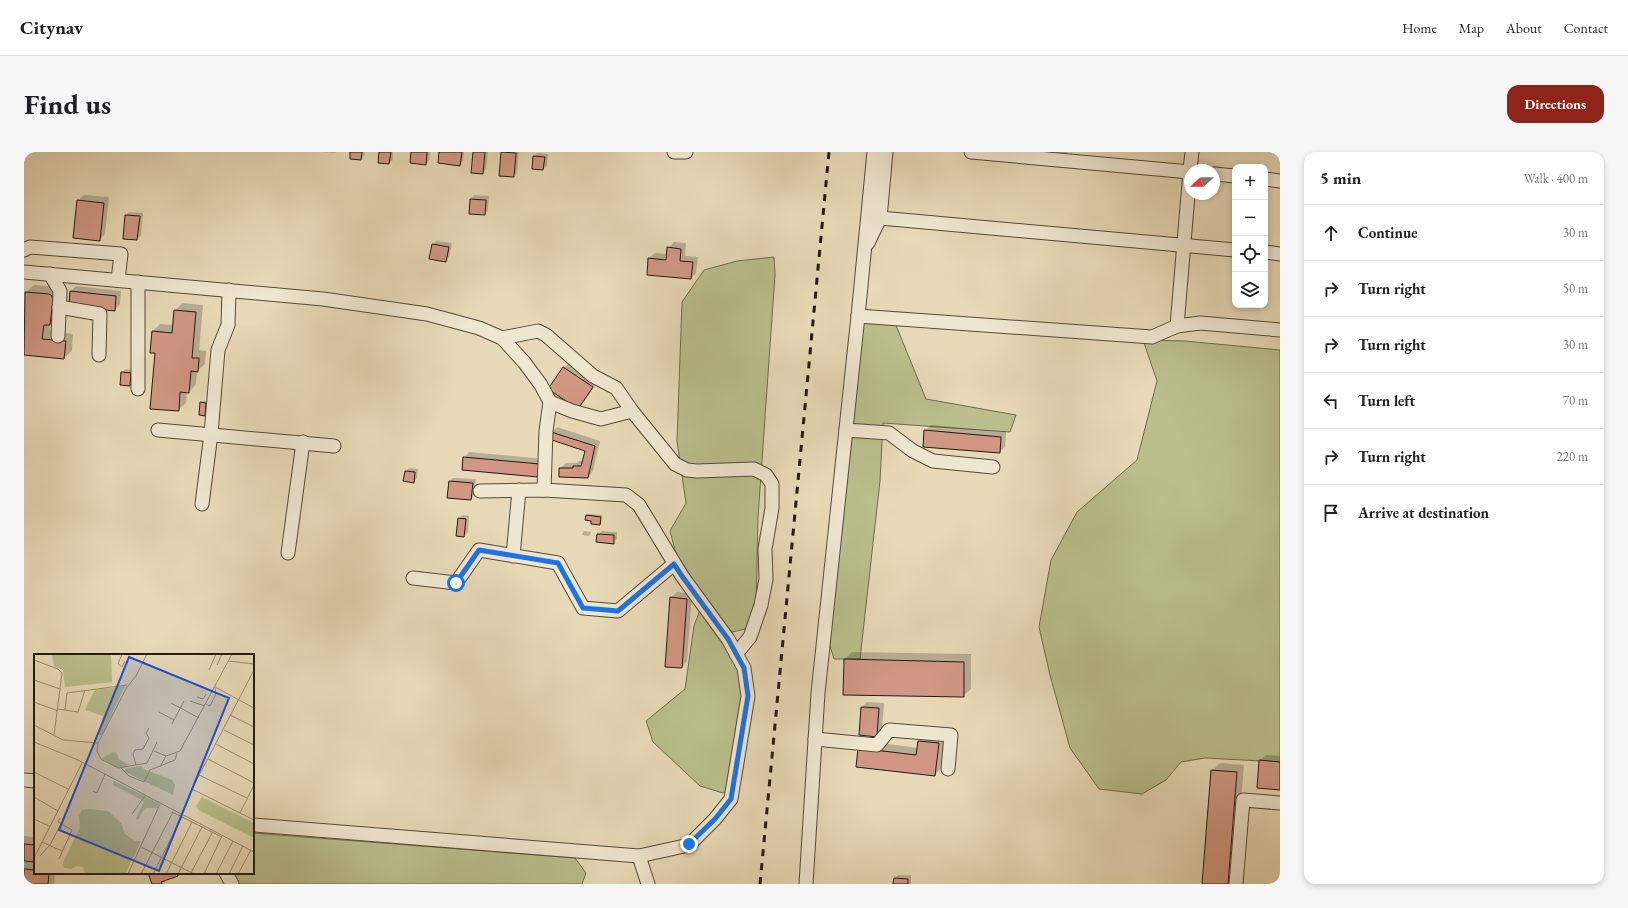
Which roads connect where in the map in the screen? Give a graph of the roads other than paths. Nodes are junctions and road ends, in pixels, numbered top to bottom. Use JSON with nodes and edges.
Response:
{"nodes":[{"id":1,"x":874,"y":152,"type":"edge"},
{"id":2,"x":886,"y":152,"type":"edge"},
{"id":3,"x":971,"y":152,"type":"edge"},
{"id":4,"x":1192,"y":152,"type":"edge"},
{"id":5,"x":1191,"y":164,"type":"edge"},
{"id":6,"x":1184,"y":170,"type":"edge"},
{"id":7,"x":1220,"y":175,"type":"edge"},
{"id":8,"x":1232,"y":176,"type":"edge"},
{"id":9,"x":1268,"y":179,"type":"edge"},
{"id":10,"x":1280,"y":180,"type":"edge"},
{"id":11,"x":1187,"y":200,"type":"edge"},
{"id":12,"x":880,"y":218,"type":"junction"},
{"id":13,"x":1183,"y":245,"type":"junction"},
{"id":14,"x":24,"y":250,"type":"edge"},
{"id":15,"x":1232,"y":250,"type":"edge"},
{"id":16,"x":864,"y":252,"type":"junction"},
{"id":17,"x":1268,"y":252,"type":"edge"},
{"id":18,"x":1280,"y":254,"type":"edge"},
{"id":19,"x":24,"y":272,"type":"edge"},
{"id":20,"x":50,"y":274,"type":"junction"},
{"id":21,"x":118,"y":280,"type":"junction"},
{"id":22,"x":138,"y":282,"type":"junction"},
{"id":23,"x":229,"y":290,"type":"junction"},
{"id":24,"x":59,"y":307,"type":"junction"},
{"id":25,"x":858,"y":316,"type":"junction"},
{"id":26,"x":1177,"y":326,"type":"junction"},
{"id":27,"x":1280,"y":330,"type":"edge"},
{"id":28,"x":58,"y":336,"type":"dead end"},
{"id":29,"x":502,"y":338,"type":"junction"},
{"id":30,"x":98,"y":355,"type":"dead end"},
{"id":31,"x":138,"y":389,"type":"dead end"},
{"id":32,"x":550,"y":402,"type":"junction"},
{"id":33,"x":632,"y":411,"type":"junction"},
{"id":34,"x":158,"y":430,"type":"dead end"},
{"id":35,"x":846,"y":430,"type":"junction"},
{"id":36,"x":211,"y":434,"type":"junction"},
{"id":37,"x":303,"y":442,"type":"junction"},
{"id":38,"x":334,"y":446,"type":"dead end"},
{"id":39,"x":994,"y":467,"type":"dead end"},
{"id":40,"x":519,"y":490,"type":"junction"},
{"id":41,"x":544,"y":490,"type":"junction"},
{"id":42,"x":480,"y":491,"type":"dead end"},
{"id":43,"x":202,"y":504,"type":"dead end"},
{"id":44,"x":288,"y":553,"type":"dead end"},
{"id":45,"x":513,"y":556,"type":"junction"},
{"id":46,"x":674,"y":564,"type":"junction"},
{"id":47,"x":413,"y":578,"type":"dead end"},
{"id":48,"x":736,"y":654,"type":"junction"},
{"id":49,"x":815,"y":738,"type":"junction"},
{"id":50,"x":948,"y":769,"type":"dead end"},
{"id":51,"x":24,"y":780,"type":"edge"},
{"id":52,"x":34,"y":781,"type":"edge"},
{"id":53,"x":1280,"y":803,"type":"edge"},
{"id":54,"x":254,"y":825,"type":"edge"},
{"id":55,"x":639,"y":856,"type":"junction"},
{"id":56,"x":227,"y":874,"type":"edge"},
{"id":57,"x":232,"y":884,"type":"edge"},
{"id":58,"x":648,"y":884,"type":"edge"},
{"id":59,"x":806,"y":884,"type":"edge"},
{"id":60,"x":1236,"y":884,"type":"edge"}],
"edges":[{"from":1,"to":16,"type":"street"},
{"from":2,"to":12,"type":"street"},
{"from":3,"to":6,"type":"street"},
{"from":4,"to":5,"type":"street"},
{"from":7,"to":8,"type":"street"},
{"from":9,"to":10,"type":"street"},
{"from":11,"to":13,"type":"street"},
{"from":12,"to":13,"type":"street"},
{"from":12,"to":16,"type":"street"},
{"from":13,"to":15,"type":"street"},
{"from":13,"to":26,"type":"street"},
{"from":14,"to":21,"type":"street"},
{"from":16,"to":25,"type":"street"},
{"from":17,"to":18,"type":"street"},
{"from":19,"to":20,"type":"street"},
{"from":20,"to":21,"type":"street"},
{"from":20,"to":24,"type":"street"},
{"from":21,"to":22,"type":"street"},
{"from":22,"to":23,"type":"street"},
{"from":22,"to":31,"type":"street"},
{"from":23,"to":29,"type":"street"},
{"from":23,"to":36,"type":"street"},
{"from":24,"to":28,"type":"street"},
{"from":24,"to":30,"type":"street"},
{"from":25,"to":26,"type":"street"},
{"from":25,"to":35,"type":"street"},
{"from":26,"to":27,"type":"street"},
{"from":29,"to":32,"type":"street"},
{"from":29,"to":33,"type":"street"},
{"from":32,"to":33,"type":"street"},
{"from":32,"to":41,"type":"street"},
{"from":33,"to":48,"type":"street"},
{"from":34,"to":36,"type":"street"},
{"from":35,"to":39,"type":"street"},
{"from":35,"to":49,"type":"street"},
{"from":36,"to":37,"type":"street"},
{"from":36,"to":43,"type":"street"},
{"from":37,"to":38,"type":"street"},
{"from":37,"to":44,"type":"street"},
{"from":40,"to":41,"type":"street"},
{"from":40,"to":42,"type":"street"},
{"from":40,"to":45,"type":"street"},
{"from":41,"to":46,"type":"street"},
{"from":45,"to":46,"type":"street"},
{"from":45,"to":47,"type":"street"},
{"from":46,"to":48,"type":"street"},
{"from":48,"to":55,"type":"street"},
{"from":49,"to":50,"type":"street"},
{"from":49,"to":59,"type":"street"},
{"from":51,"to":52,"type":"street"},
{"from":53,"to":60,"type":"street"},
{"from":54,"to":55,"type":"street"},
{"from":55,"to":58,"type":"street"},
{"from":56,"to":57,"type":"street"}]}
